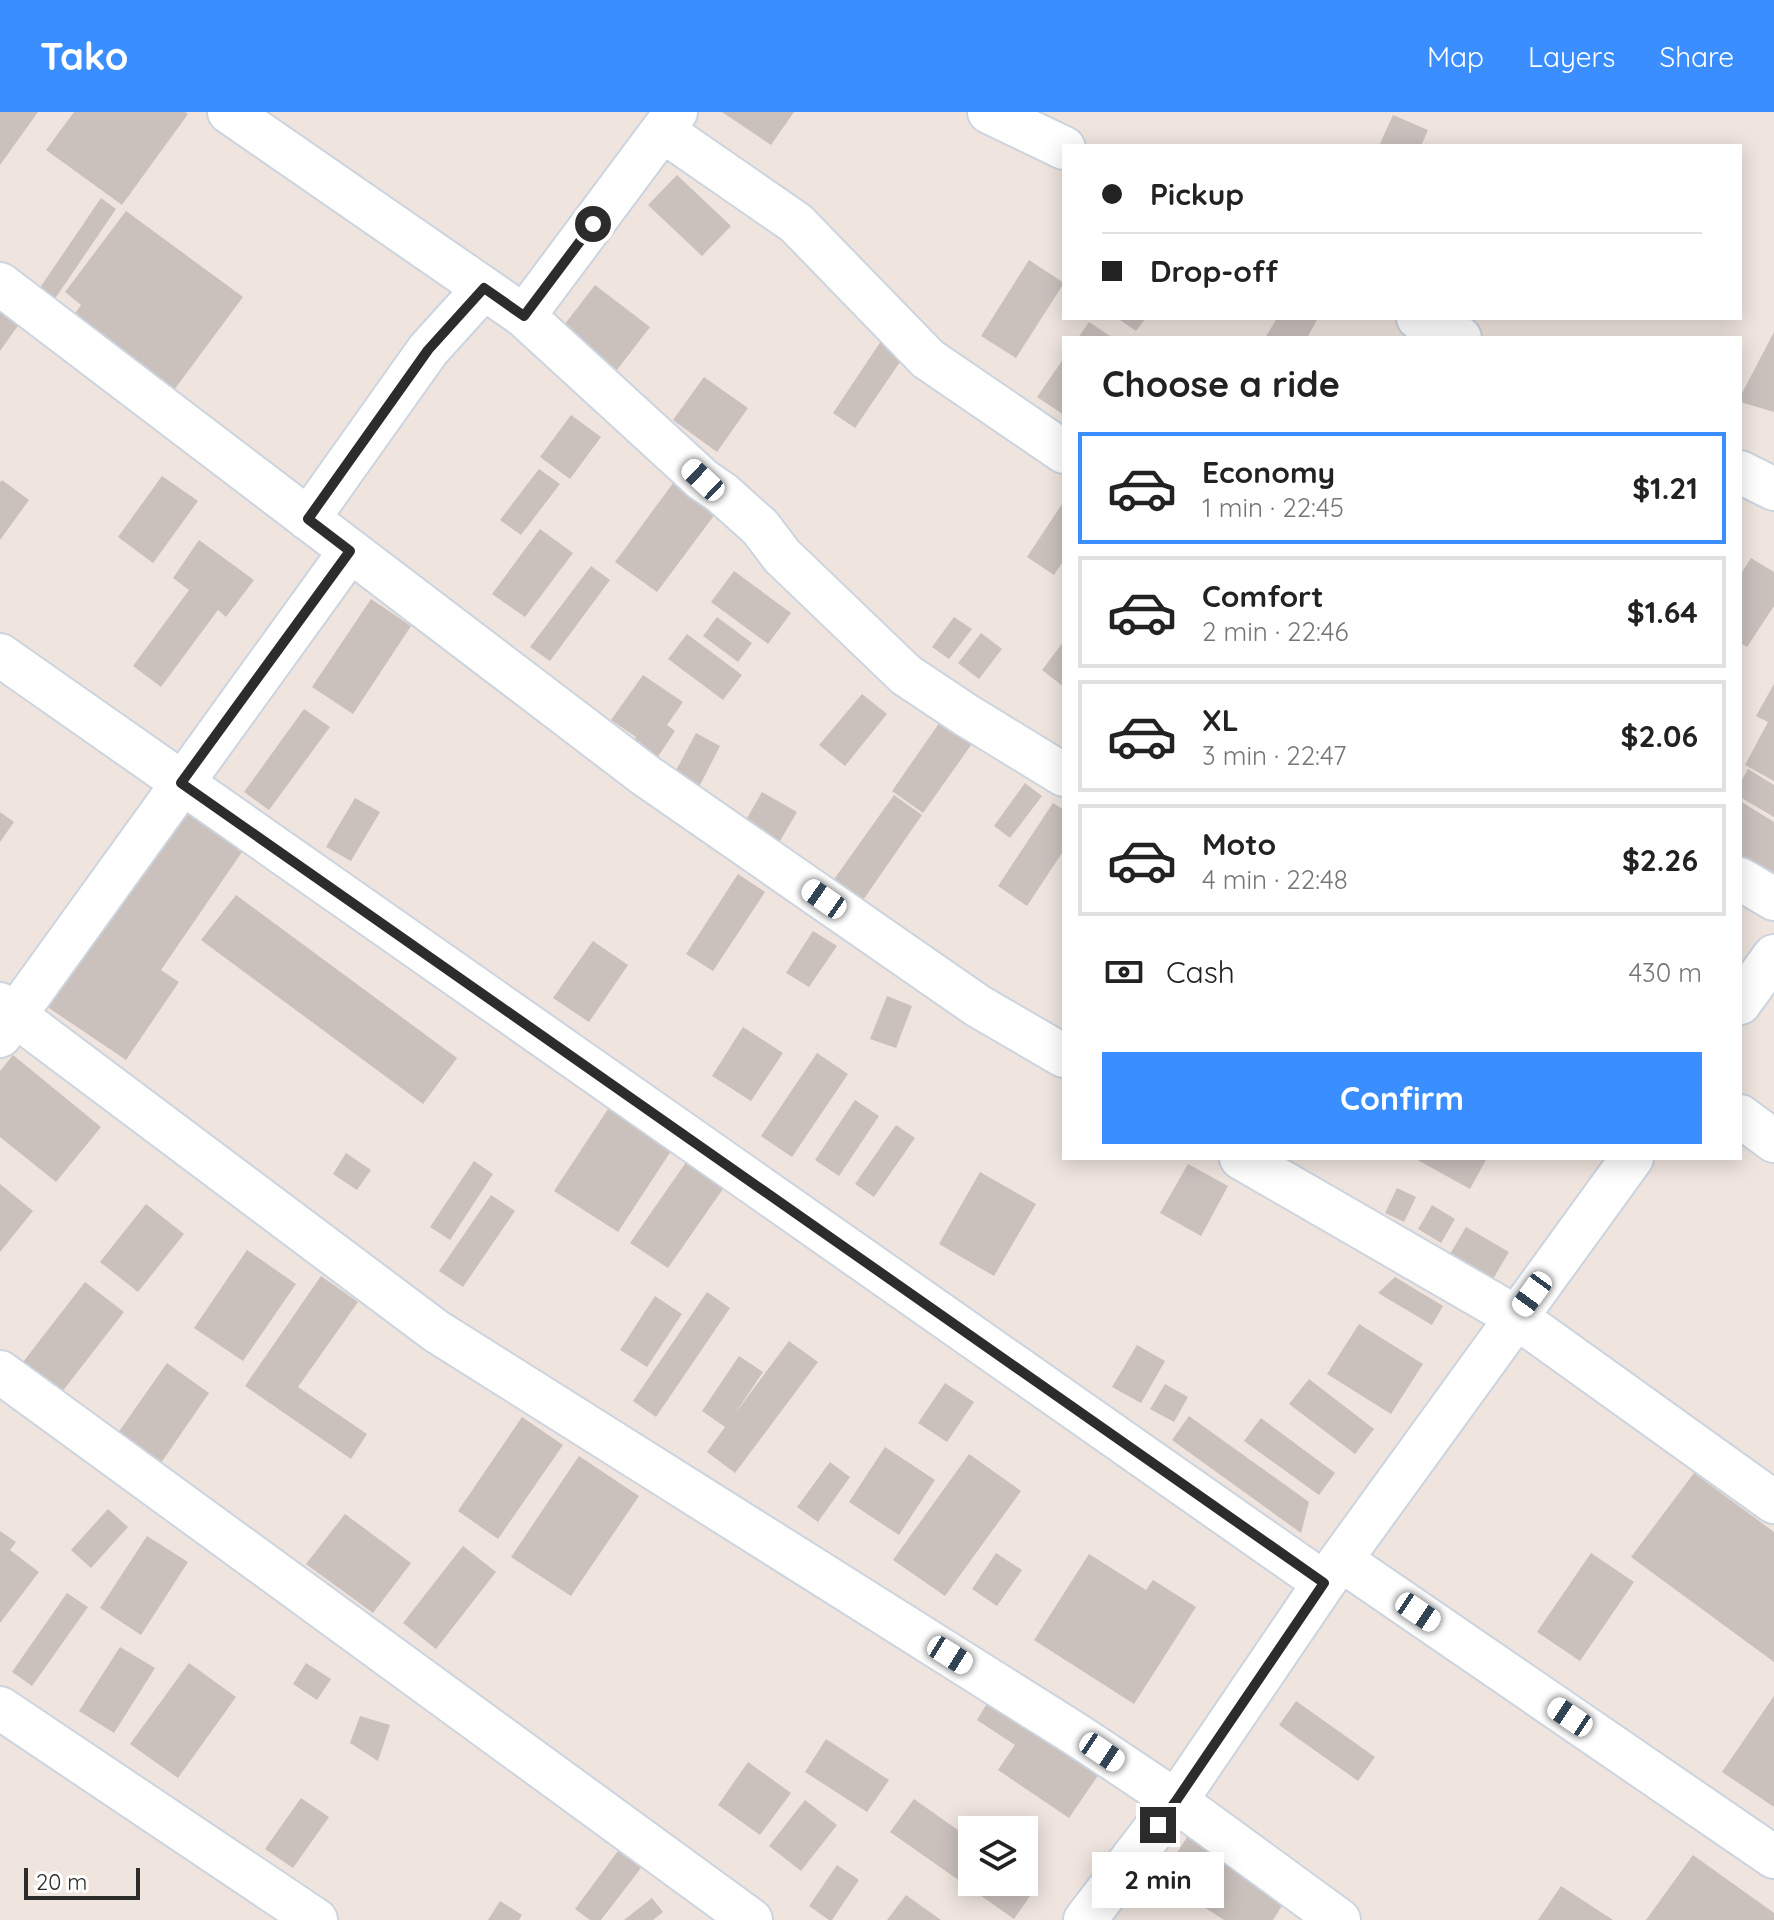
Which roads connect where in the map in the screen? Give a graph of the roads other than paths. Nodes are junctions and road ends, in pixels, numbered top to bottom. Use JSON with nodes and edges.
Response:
{"nodes":[{"id":1,"x":229,"y":112,"type":"edge"},
{"id":2,"x":989,"y":112,"type":"edge"},
{"id":3,"x":669,"y":122,"type":"edge"},
{"id":4,"x":1062,"y":147,"type":"edge"},
{"id":5,"x":0,"y":284,"type":"edge"},
{"id":6,"x":484,"y":288,"type":"junction"},
{"id":7,"x":524,"y":316,"type":"junction"},
{"id":8,"x":1422,"y":320,"type":"edge"},
{"id":9,"x":1456,"y":336,"type":"edge"},
{"id":10,"x":1062,"y":451,"type":"edge"},
{"id":11,"x":1742,"y":473,"type":"edge"},
{"id":12,"x":1774,"y":489,"type":"edge"},
{"id":13,"x":308,"y":519,"type":"junction"},
{"id":14,"x":350,"y":551,"type":"junction"},
{"id":15,"x":0,"y":655,"type":"edge"},
{"id":16,"x":1062,"y":774,"type":"edge"},
{"id":17,"x":181,"y":783,"type":"junction"},
{"id":18,"x":1742,"y":880,"type":"edge"},
{"id":19,"x":1774,"y":899,"type":"edge"},
{"id":20,"x":1774,"y":956,"type":"edge"},
{"id":21,"x":1742,"y":1000,"type":"edge"},
{"id":22,"x":5,"y":1018,"type":"edge"},
{"id":23,"x":1062,"y":1055,"type":"edge"},
{"id":24,"x":1742,"y":1117,"type":"edge"},
{"id":25,"x":1774,"y":1141,"type":"edge"},
{"id":26,"x":1244,"y":1160,"type":"edge"},
{"id":27,"x":1631,"y":1160,"type":"edge"},
{"id":28,"x":1516,"y":1317,"type":"junction"},
{"id":29,"x":0,"y":1372,"type":"edge"},
{"id":30,"x":1774,"y":1502,"type":"edge"},
{"id":31,"x":1333,"y":1572,"type":"junction"},
{"id":32,"x":0,"y":1708,"type":"edge"},
{"id":33,"x":1176,"y":1801,"type":"junction"},
{"id":34,"x":1774,"y":1857,"type":"edge"},
{"id":35,"x":316,"y":1920,"type":"edge"},
{"id":36,"x":751,"y":1920,"type":"edge"},
{"id":37,"x":1085,"y":1920,"type":"edge"},
{"id":38,"x":1339,"y":1920,"type":"edge"}],
"edges":[{"from":1,"to":6,"type":"street"},
{"from":2,"to":4,"type":"street"},
{"from":3,"to":7,"type":"street"},
{"from":3,"to":10,"type":"street"},
{"from":5,"to":13,"type":"street"},
{"from":6,"to":7,"type":"street"},
{"from":6,"to":13,"type":"street"},
{"from":7,"to":16,"type":"street"},
{"from":8,"to":9,"type":"street"},
{"from":11,"to":12,"type":"street"},
{"from":13,"to":14,"type":"street"},
{"from":14,"to":17,"type":"street"},
{"from":14,"to":23,"type":"street"},
{"from":15,"to":17,"type":"street"},
{"from":17,"to":22,"type":"street"},
{"from":17,"to":31,"type":"street"},
{"from":18,"to":19,"type":"street"},
{"from":20,"to":21,"type":"street"},
{"from":22,"to":33,"type":"street"},
{"from":24,"to":25,"type":"street"},
{"from":26,"to":28,"type":"street"},
{"from":27,"to":28,"type":"street"},
{"from":28,"to":30,"type":"street"},
{"from":28,"to":31,"type":"street"},
{"from":29,"to":36,"type":"street"},
{"from":31,"to":33,"type":"street"},
{"from":31,"to":34,"type":"street"},
{"from":32,"to":35,"type":"street"},
{"from":33,"to":37,"type":"street"},
{"from":33,"to":38,"type":"street"}]}
